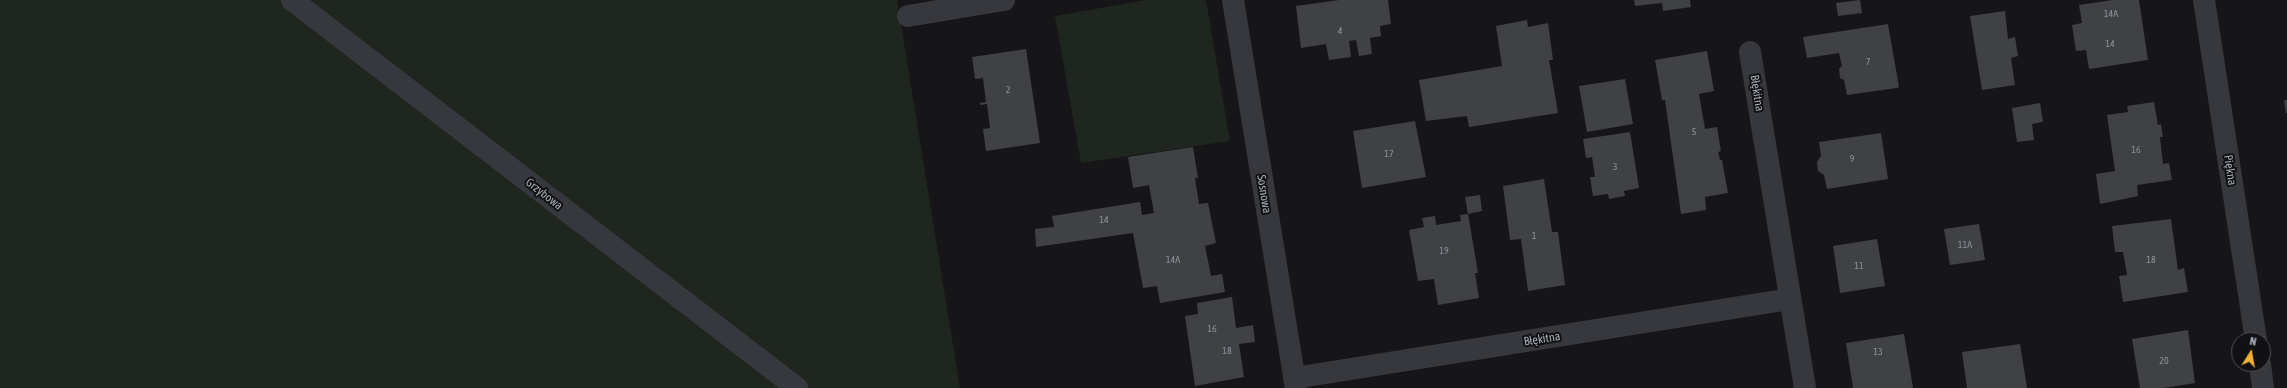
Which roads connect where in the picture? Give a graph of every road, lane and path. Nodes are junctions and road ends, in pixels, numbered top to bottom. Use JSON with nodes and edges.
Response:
{"nodes":[{"id":1,"x":292,"y":0,"type":"edge"},
{"id":2,"x":1004,"y":0,"type":"edge"},
{"id":3,"x":1233,"y":0,"type":"edge"},
{"id":4,"x":2204,"y":0,"type":"edge"},
{"id":5,"x":908,"y":16,"type":"dead end"},
{"id":6,"x":1750,"y":52,"type":"dead end"},
{"id":7,"x":1790,"y":299,"type":"junction"},
{"id":8,"x":2255,"y":332,"type":"edge"},
{"id":9,"x":2261,"y":372,"type":"edge"},
{"id":10,"x":1295,"y":383,"type":"edge"},
{"id":11,"x":797,"y":388,"type":"edge"},
{"id":12,"x":1805,"y":388,"type":"edge"},
{"id":13,"x":2263,"y":388,"type":"edge"}],
"edges":[{"from":1,"to":11,"type":"street","name":"Grzybowa"},
{"from":2,"to":5,"type":"street"},
{"from":3,"to":10,"type":"street","name":"Sosnowa"},
{"from":4,"to":8,"type":"street","name":"Piękna"},
{"from":6,"to":7,"type":"street","name":"Błękitna"},
{"from":7,"to":10,"type":"street","name":"Błękitna"},
{"from":7,"to":12,"type":"street","name":"Błękitna"},
{"from":9,"to":13,"type":"street"}]}
